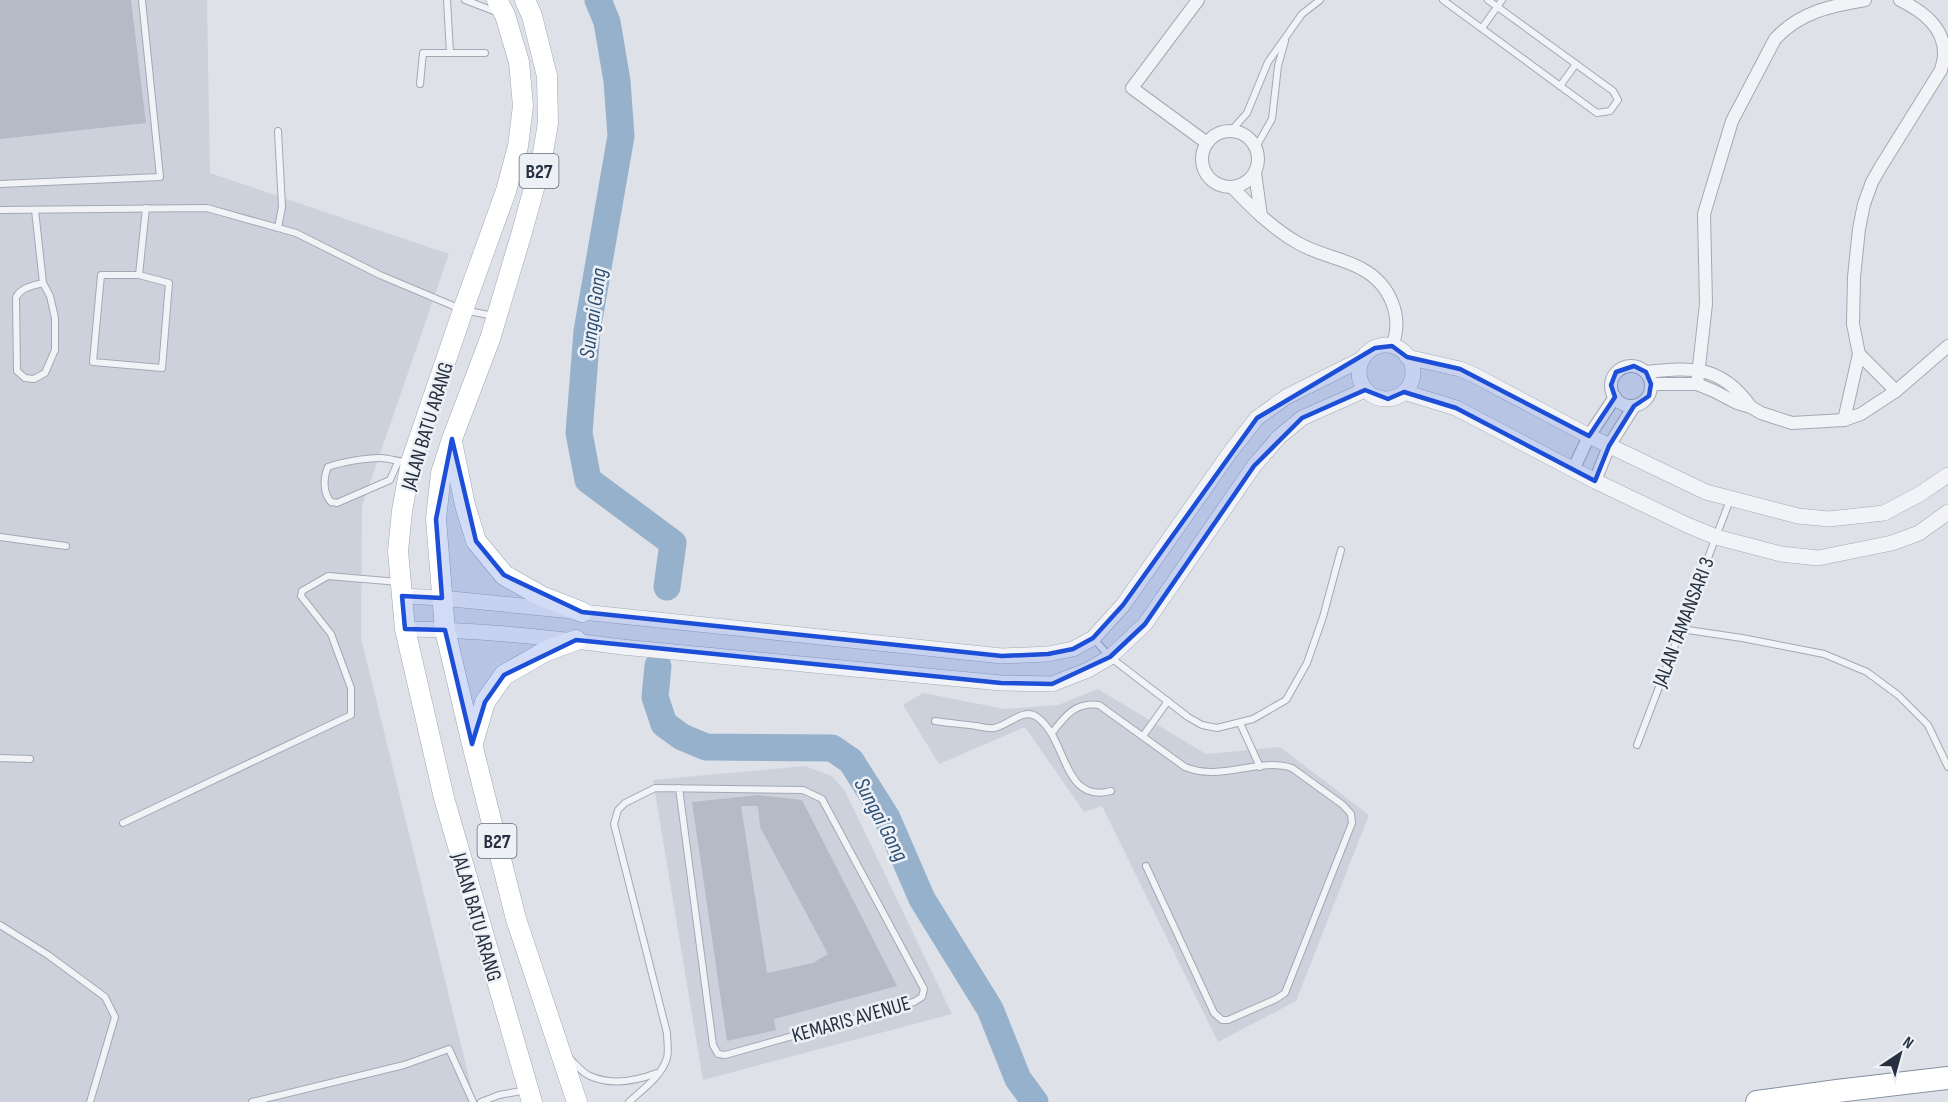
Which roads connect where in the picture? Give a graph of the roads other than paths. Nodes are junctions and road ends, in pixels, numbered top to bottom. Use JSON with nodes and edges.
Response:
{"nodes":[{"id":1,"x":142,"y":0,"type":"edge"},
{"id":2,"x":447,"y":0,"type":"edge"},
{"id":3,"x":465,"y":0,"type":"edge"},
{"id":4,"x":525,"y":0,"type":"edge"},
{"id":5,"x":1198,"y":0,"type":"edge"},
{"id":6,"x":1320,"y":0,"type":"edge"},
{"id":7,"x":1443,"y":0,"type":"edge"},
{"id":8,"x":1488,"y":0,"type":"edge"},
{"id":9,"x":1502,"y":0,"type":"edge"},
{"id":10,"x":1865,"y":0,"type":"edge"},
{"id":11,"x":1900,"y":0,"type":"edge"},
{"id":12,"x":1498,"y":7,"type":"junction"},
{"id":13,"x":501,"y":8,"type":"edge"},
{"id":14,"x":1482,"y":28,"type":"junction"},
{"id":15,"x":1287,"y":34,"type":"junction"},
{"id":16,"x":450,"y":53,"type":"junction"},
{"id":17,"x":485,"y":53,"type":"dead end"},
{"id":18,"x":1576,"y":64,"type":"junction"},
{"id":19,"x":420,"y":84,"type":"dead end"},
{"id":20,"x":1560,"y":86,"type":"junction"},
{"id":21,"x":278,"y":131,"type":"dead end"},
{"id":22,"x":1230,"y":131,"type":"junction"},
{"id":23,"x":1207,"y":142,"type":"junction"},
{"id":24,"x":1256,"y":147,"type":"junction"},
{"id":25,"x":1255,"y":173,"type":"junction"},
{"id":26,"x":0,"y":184,"type":"edge"},
{"id":27,"x":1232,"y":187,"type":"junction"},
{"id":28,"x":146,"y":208,"type":"junction"},
{"id":29,"x":0,"y":210,"type":"edge"},
{"id":30,"x":35,"y":210,"type":"junction"},
{"id":31,"x":1261,"y":216,"type":"junction"},
{"id":32,"x":278,"y":228,"type":"junction"},
{"id":33,"x":139,"y":275,"type":"junction"},
{"id":34,"x":43,"y":283,"type":"junction"},
{"id":35,"x":463,"y":310,"type":"junction"},
{"id":36,"x":496,"y":317,"type":"junction"},
{"id":37,"x":1392,"y":346,"type":"junction"},
{"id":38,"x":1948,"y":346,"type":"edge"},
{"id":39,"x":1859,"y":354,"type":"junction"},
{"id":40,"x":1407,"y":357,"type":"junction"},
{"id":41,"x":1362,"y":359,"type":"junction"},
{"id":42,"x":1697,"y":369,"type":"junction"},
{"id":43,"x":1649,"y":378,"type":"junction"},
{"id":44,"x":1697,"y":384,"type":"junction"},
{"id":45,"x":1365,"y":390,"type":"junction"},
{"id":46,"x":1896,"y":391,"type":"junction"},
{"id":47,"x":1404,"y":392,"type":"junction"},
{"id":48,"x":1615,"y":397,"type":"junction"},
{"id":49,"x":1634,"y":406,"type":"junction"},
{"id":50,"x":1751,"y":407,"type":"junction"},
{"id":51,"x":1844,"y":420,"type":"junction"},
{"id":52,"x":1589,"y":436,"type":"junction"},
{"id":53,"x":452,"y":439,"type":"junction"},
{"id":54,"x":1609,"y":446,"type":"junction"},
{"id":55,"x":405,"y":462,"type":"junction"},
{"id":56,"x":1573,"y":470,"type":"junction"},
{"id":57,"x":1948,"y":475,"type":"edge"},
{"id":58,"x":1595,"y":481,"type":"junction"},
{"id":59,"x":1730,"y":500,"type":"junction"},
{"id":60,"x":1948,"y":512,"type":"edge"},
{"id":61,"x":0,"y":537,"type":"edge"},
{"id":62,"x":1716,"y":537,"type":"junction"},
{"id":63,"x":66,"y":546,"type":"dead end"},
{"id":64,"x":1341,"y":549,"type":"dead end"},
{"id":65,"x":401,"y":589,"type":"junction"},
{"id":66,"x":442,"y":598,"type":"junction"},
{"id":67,"x":582,"y":612,"type":"junction"},
{"id":68,"x":405,"y":629,"type":"junction"},
{"id":69,"x":1681,"y":629,"type":"junction"},
{"id":70,"x":445,"y":630,"type":"junction"},
{"id":71,"x":1093,"y":638,"type":"junction"},
{"id":72,"x":576,"y":640,"type":"junction"},
{"id":73,"x":1110,"y":657,"type":"junction"},
{"id":74,"x":1168,"y":701,"type":"junction"},
{"id":75,"x":935,"y":721,"type":"dead end"},
{"id":76,"x":1240,"y":723,"type":"junction"},
{"id":77,"x":1052,"y":733,"type":"junction"},
{"id":78,"x":1143,"y":736,"type":"junction"},
{"id":79,"x":472,"y":744,"type":"junction"},
{"id":80,"x":1636,"y":745,"type":"dead end"},
{"id":81,"x":0,"y":758,"type":"edge"},
{"id":82,"x":30,"y":759,"type":"dead end"},
{"id":83,"x":1260,"y":767,"type":"junction"},
{"id":84,"x":1948,"y":767,"type":"edge"},
{"id":85,"x":679,"y":788,"type":"junction"},
{"id":86,"x":1111,"y":790,"type":"dead end"},
{"id":87,"x":123,"y":823,"type":"dead end"},
{"id":88,"x":1146,"y":866,"type":"dead end"},
{"id":89,"x":0,"y":925,"type":"edge"},
{"id":90,"x":559,"y":1049,"type":"junction"},
{"id":91,"x":659,"y":1072,"type":"junction"},
{"id":92,"x":1948,"y":1078,"type":"edge"},
{"id":93,"x":528,"y":1096,"type":"edge"},
{"id":94,"x":90,"y":1102,"type":"edge"},
{"id":95,"x":252,"y":1102,"type":"edge"},
{"id":96,"x":472,"y":1102,"type":"edge"},
{"id":97,"x":481,"y":1102,"type":"edge"},
{"id":98,"x":577,"y":1102,"type":"edge"},
{"id":99,"x":629,"y":1102,"type":"edge"},
{"id":100,"x":1757,"y":1102,"type":"edge"}],
"edges":[{"from":1,"to":26,"type":"lane"},
{"from":2,"to":16,"type":"lane"},
{"from":3,"to":13,"type":"lane"},
{"from":4,"to":36,"type":"main road","name":"JALAN BATU ARANG","number":"B27"},
{"from":5,"to":23,"type":"street"},
{"from":6,"to":15,"type":"lane"},
{"from":7,"to":14,"type":"lane"},
{"from":8,"to":12,"type":"lane"},
{"from":9,"to":12,"type":"lane"},
{"from":10,"to":42,"type":"street"},
{"from":11,"to":39,"type":"street"},
{"from":12,"to":14,"type":"lane"},
{"from":12,"to":18,"type":"lane"},
{"from":13,"to":35,"type":"main road","name":"JALAN BATU ARANG","number":"B27"},
{"from":14,"to":20,"type":"lane"},
{"from":15,"to":22,"type":"lane"},
{"from":15,"to":24,"type":"lane"},
{"from":16,"to":17,"type":"lane"},
{"from":16,"to":19,"type":"lane"},
{"from":18,"to":20,"type":"lane"},
{"from":18,"to":20,"type":"lane"},
{"from":21,"to":32,"type":"lane"},
{"from":22,"to":23,"type":"street"},
{"from":22,"to":24,"type":"street"},
{"from":23,"to":27,"type":"street"},
{"from":24,"to":25,"type":"street"},
{"from":25,"to":27,"type":"street"},
{"from":25,"to":31,"type":"street"},
{"from":27,"to":31,"type":"street"},
{"from":28,"to":30,"type":"lane"},
{"from":28,"to":32,"type":"lane"},
{"from":28,"to":33,"type":"lane"},
{"from":29,"to":30,"type":"lane"},
{"from":30,"to":34,"type":"lane"},
{"from":31,"to":37,"type":"street"},
{"from":32,"to":35,"type":"lane"},
{"from":33,"to":33,"type":"lane"},
{"from":34,"to":34,"type":"lane"},
{"from":35,"to":36,"type":"lane"},
{"from":35,"to":55,"type":"main road","name":"JALAN BATU ARANG","number":"B27"},
{"from":36,"to":53,"type":"main road","name":"JALAN BATU ARANG","number":"B27"},
{"from":37,"to":40,"type":"street"},
{"from":37,"to":41,"type":"street"},
{"from":38,"to":46,"type":"street"},
{"from":39,"to":46,"type":"street"},
{"from":39,"to":51,"type":"street"},
{"from":40,"to":47,"type":"street"},
{"from":40,"to":52,"type":"street"},
{"from":41,"to":45,"type":"street"},
{"from":41,"to":71,"type":"street"},
{"from":42,"to":43,"type":"street"},
{"from":42,"to":44,"type":"street"},
{"from":42,"to":50,"type":"street"},
{"from":43,"to":44,"type":"street"},
{"from":43,"to":48,"type":"street"},
{"from":43,"to":49,"type":"street"},
{"from":44,"to":50,"type":"street"},
{"from":45,"to":47,"type":"street"},
{"from":45,"to":73,"type":"street"},
{"from":46,"to":51,"type":"street"},
{"from":47,"to":56,"type":"street"},
{"from":48,"to":49,"type":"street"},
{"from":48,"to":52,"type":"street"},
{"from":49,"to":54,"type":"street"},
{"from":50,"to":51,"type":"street"},
{"from":52,"to":54,"type":"street"},
{"from":52,"to":56,"type":"street"},
{"from":53,"to":66,"type":"main road","name":"JALAN BATU ARANG","number":"B27"},
{"from":53,"to":67,"type":"main road"},
{"from":54,"to":58,"type":"street"},
{"from":54,"to":59,"type":"street"},
{"from":55,"to":55,"type":"lane"},
{"from":55,"to":65,"type":"main road","name":"JALAN BATU ARANG","number":"B27"},
{"from":56,"to":58,"type":"street"},
{"from":57,"to":59,"type":"street"},
{"from":58,"to":62,"type":"street"},
{"from":59,"to":62,"type":"lane","name":"JALAN TAMANSARI 3"},
{"from":60,"to":62,"type":"street"},
{"from":61,"to":63,"type":"lane"},
{"from":62,"to":69,"type":"lane","name":"JALAN TAMANSARI 3"},
{"from":64,"to":76,"type":"lane"},
{"from":65,"to":66,"type":"street"},
{"from":65,"to":68,"type":"main road","name":"JALAN BATU ARANG","number":"B27"},
{"from":65,"to":87,"type":"lane"},
{"from":66,"to":67,"type":"street"},
{"from":66,"to":70,"type":"main road","name":"JALAN BATU ARANG","number":"B27"},
{"from":67,"to":71,"type":"street"},
{"from":68,"to":70,"type":"street"},
{"from":68,"to":93,"type":"main road","name":"JALAN BATU ARANG","number":"B27"},
{"from":69,"to":80,"type":"lane","name":"JALAN TAMANSARI 3"},
{"from":69,"to":84,"type":"lane"},
{"from":70,"to":72,"type":"street"},
{"from":70,"to":79,"type":"main road","name":"JALAN BATU ARANG","number":"B27"},
{"from":71,"to":73,"type":"lane"},
{"from":72,"to":73,"type":"street"},
{"from":72,"to":79,"type":"main road"},
{"from":73,"to":74,"type":"lane"},
{"from":74,"to":76,"type":"lane"},
{"from":74,"to":78,"type":"lane"},
{"from":75,"to":77,"type":"lane"},
{"from":76,"to":83,"type":"lane"},
{"from":77,"to":78,"type":"lane"},
{"from":77,"to":86,"type":"lane"},
{"from":78,"to":83,"type":"lane"},
{"from":79,"to":90,"type":"main road","name":"JALAN BATU ARANG","number":"B27"},
{"from":81,"to":82,"type":"lane"},
{"from":83,"to":88,"type":"lane"},
{"from":85,"to":85,"type":"lane","name":"KEMARIS AVENUE"},
{"from":85,"to":91,"type":"lane","name":"KEMARIS AVENUE"},
{"from":89,"to":94,"type":"lane"},
{"from":90,"to":91,"type":"lane"},
{"from":90,"to":98,"type":"main road","name":"JALAN BATU ARANG","number":"B27"},
{"from":91,"to":99,"type":"lane","name":"KEMARIS AVENUE"},
{"from":92,"to":100,"type":"highway"},
{"from":93,"to":97,"type":"lane"},
{"from":95,"to":96,"type":"lane"}]}
